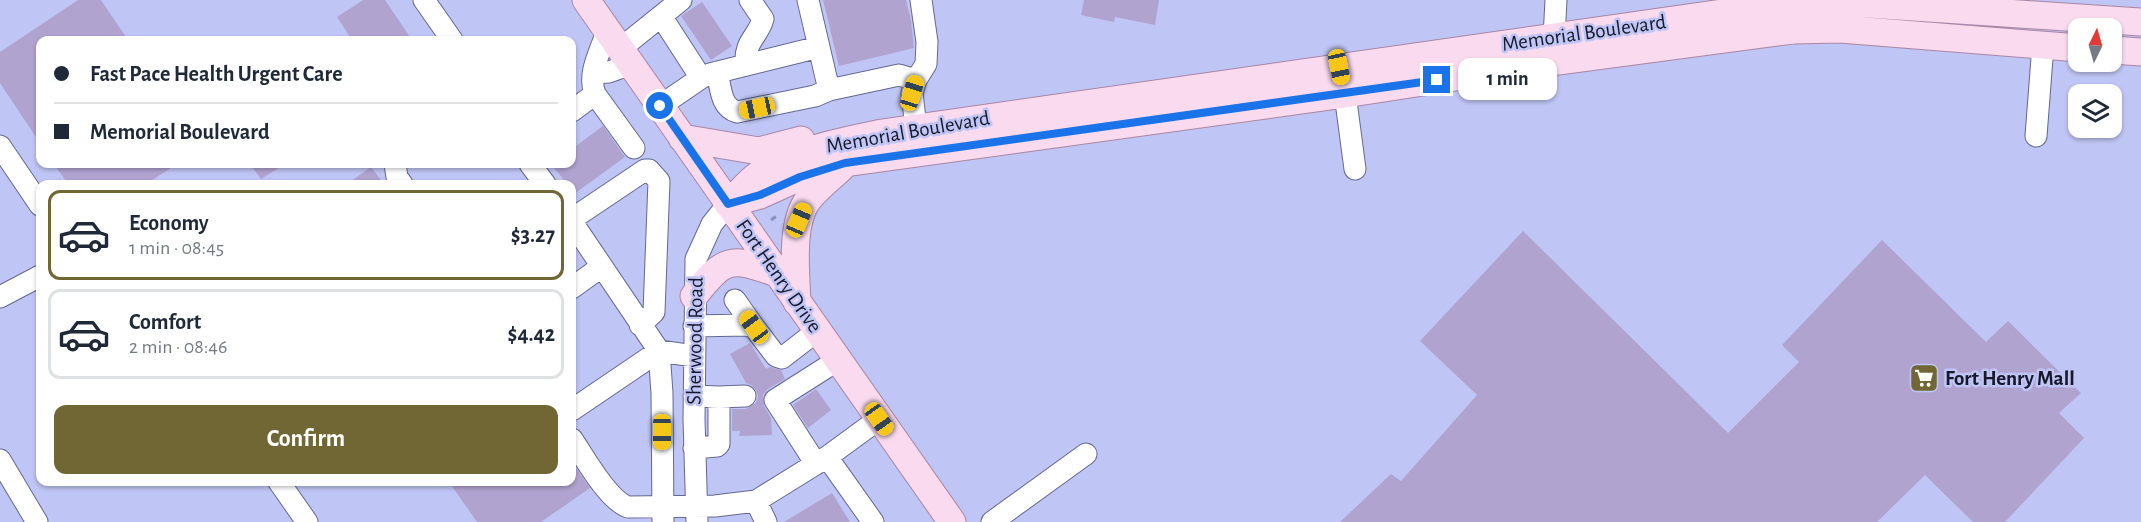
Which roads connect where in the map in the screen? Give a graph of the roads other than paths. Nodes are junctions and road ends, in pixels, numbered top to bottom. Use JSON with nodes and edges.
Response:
{"nodes":[{"id":1,"x":424,"y":0,"type":"edge"},
{"id":2,"x":681,"y":0,"type":"edge"},
{"id":3,"x":750,"y":0,"type":"edge"},
{"id":4,"x":808,"y":0,"type":"edge"},
{"id":5,"x":921,"y":0,"type":"edge"},
{"id":6,"x":1556,"y":0,"type":"edge"},
{"id":7,"x":592,"y":2,"type":"edge"},
{"id":8,"x":2047,"y":7,"type":"edge"},
{"id":9,"x":661,"y":16,"type":"junction"},
{"id":10,"x":2141,"y":22,"type":"edge"},
{"id":11,"x":2068,"y":28,"type":"edge"},
{"id":12,"x":2141,"y":30,"type":"edge"},
{"id":13,"x":1877,"y":32,"type":"junction"},
{"id":14,"x":2122,"y":32,"type":"edge"},
{"id":15,"x":449,"y":36,"type":"edge"},
{"id":16,"x":2043,"y":45,"type":"junction"},
{"id":17,"x":819,"y":47,"type":"junction"},
{"id":18,"x":2068,"y":47,"type":"edge"},
{"id":19,"x":619,"y":48,"type":"junction"},
{"id":20,"x":1553,"y":50,"type":"junction"},
{"id":21,"x":2122,"y":51,"type":"edge"},
{"id":22,"x":2141,"y":52,"type":"edge"},
{"id":23,"x":746,"y":65,"type":"junction"},
{"id":24,"x":1339,"y":67,"type":"junction"},
{"id":25,"x":709,"y":75,"type":"junction"},
{"id":26,"x":916,"y":80,"type":"junction"},
{"id":27,"x":595,"y":83,"type":"junction"},
{"id":28,"x":829,"y":90,"type":"junction"},
{"id":29,"x":1345,"y":94,"type":"junction"},
{"id":30,"x":576,"y":106,"type":"edge"},
{"id":31,"x":660,"y":106,"type":"junction"},
{"id":32,"x":916,"y":128,"type":"junction"},
{"id":33,"x":882,"y":133,"type":"junction"},
{"id":34,"x":2036,"y":136,"type":"dead end"},
{"id":35,"x":682,"y":138,"type":"junction"},
{"id":36,"x":0,"y":146,"type":"edge"},
{"id":37,"x":634,"y":148,"type":"dead end"},
{"id":38,"x":845,"y":163,"type":"junction"},
{"id":39,"x":1355,"y":169,"type":"dead end"},
{"id":40,"x":36,"y":200,"type":"edge"},
{"id":41,"x":728,"y":204,"type":"junction"},
{"id":42,"x":576,"y":218,"type":"edge"},
{"id":43,"x":576,"y":227,"type":"edge"},
{"id":44,"x":601,"y":267,"type":"junction"},
{"id":45,"x":776,"y":273,"type":"junction"},
{"id":46,"x":36,"y":278,"type":"edge"},
{"id":47,"x":576,"y":285,"type":"edge"},
{"id":48,"x":694,"y":296,"type":"junction"},
{"id":49,"x":0,"y":297,"type":"edge"},
{"id":50,"x":735,"y":300,"type":"dead end"},
{"id":51,"x":797,"y":302,"type":"junction"},
{"id":52,"x":640,"y":325,"type":"junction"},
{"id":53,"x":694,"y":327,"type":"junction"},
{"id":54,"x":754,"y":327,"type":"junction"},
{"id":55,"x":817,"y":331,"type":"junction"},
{"id":56,"x":659,"y":351,"type":"junction"},
{"id":57,"x":694,"y":356,"type":"junction"},
{"id":58,"x":838,"y":360,"type":"junction"},
{"id":59,"x":694,"y":396,"type":"junction"},
{"id":60,"x":745,"y":396,"type":"dead end"},
{"id":61,"x":719,"y":397,"type":"junction"},
{"id":62,"x":576,"y":407,"type":"edge"},
{"id":63,"x":879,"y":419,"type":"junction"},
{"id":64,"x":576,"y":445,"type":"edge"},
{"id":65,"x":694,"y":447,"type":"junction"},
{"id":66,"x":1086,"y":454,"type":"dead end"},
{"id":67,"x":0,"y":460,"type":"edge"},
{"id":68,"x":822,"y":460,"type":"junction"},
{"id":69,"x":282,"y":486,"type":"edge"},
{"id":70,"x":747,"y":509,"type":"edge"},
{"id":71,"x":624,"y":514,"type":"edge"},
{"id":72,"x":662,"y":514,"type":"edge"},
{"id":73,"x":696,"y":514,"type":"edge"},
{"id":74,"x":37,"y":522,"type":"edge"},
{"id":75,"x":307,"y":522,"type":"edge"},
{"id":76,"x":766,"y":522,"type":"edge"},
{"id":77,"x":873,"y":522,"type":"edge"},
{"id":78,"x":952,"y":522,"type":"edge"},
{"id":79,"x":992,"y":522,"type":"edge"}],
"edges":[{"from":1,"to":15,"type":"street"},
{"from":2,"to":9,"type":"street"},
{"from":3,"to":23,"type":"street"},
{"from":4,"to":17,"type":"street"},
{"from":5,"to":26,"type":"street"},
{"from":6,"to":20,"type":"street"},
{"from":7,"to":19,"type":"main road","name":"Fort Henry Drive"},
{"from":8,"to":10,"type":"main road","name":"Memorial Boulevard"},
{"from":8,"to":13,"type":"main road"},
{"from":8,"to":20,"type":"main road","name":"Memorial Boulevard"},
{"from":9,"to":19,"type":"street"},
{"from":9,"to":25,"type":"street"},
{"from":11,"to":16,"type":"main road"},
{"from":12,"to":14,"type":"main road"},
{"from":13,"to":16,"type":"main road","name":"Memorial Boulevard"},
{"from":13,"to":20,"type":"main road","name":"Memorial Boulevard"},
{"from":16,"to":18,"type":"main road","name":"Memorial Boulevard"},
{"from":16,"to":34,"type":"street"},
{"from":17,"to":23,"type":"street"},
{"from":17,"to":28,"type":"street"},
{"from":19,"to":27,"type":"street"},
{"from":19,"to":27,"type":"street"},
{"from":19,"to":31,"type":"main road","name":"Fort Henry Drive"},
{"from":20,"to":24,"type":"main road","name":"Memorial Boulevard"},
{"from":20,"to":29,"type":"main road","name":"Memorial Boulevard"},
{"from":21,"to":22,"type":"main road"},
{"from":23,"to":25,"type":"street"},
{"from":24,"to":29,"type":"main road"},
{"from":24,"to":32,"type":"main road","name":"Memorial Boulevard"},
{"from":25,"to":28,"type":"street"},
{"from":25,"to":31,"type":"street"},
{"from":26,"to":28,"type":"street"},
{"from":26,"to":32,"type":"street"},
{"from":27,"to":30,"type":"street"},
{"from":27,"to":37,"type":"street"},
{"from":29,"to":38,"type":"main road","name":"Memorial Boulevard"},
{"from":29,"to":39,"type":"street"},
{"from":31,"to":35,"type":"main road","name":"Fort Henry Drive"},
{"from":32,"to":33,"type":"main road","name":"Memorial Boulevard"},
{"from":33,"to":35,"type":"main road"},
{"from":33,"to":41,"type":"main road","name":"Memorial Boulevard"},
{"from":35,"to":41,"type":"main road","name":"Fort Henry Drive"},
{"from":36,"to":40,"type":"street"},
{"from":38,"to":41,"type":"main road","name":"Memorial Boulevard"},
{"from":38,"to":51,"type":"main road"},
{"from":41,"to":45,"type":"main road","name":"Fort Henry Drive"},
{"from":41,"to":48,"type":"street","name":"Sherwood Road"},
{"from":42,"to":52,"type":"street"},
{"from":43,"to":44,"type":"street"},
{"from":44,"to":47,"type":"street"},
{"from":44,"to":52,"type":"street"},
{"from":45,"to":48,"type":"main road"},
{"from":45,"to":51,"type":"main road","name":"Fort Henry Drive"},
{"from":46,"to":49,"type":"street"},
{"from":48,"to":53,"type":"street","name":"Sherwood Road"},
{"from":50,"to":54,"type":"street"},
{"from":51,"to":55,"type":"main road","name":"Fort Henry Drive"},
{"from":52,"to":56,"type":"street"},
{"from":53,"to":54,"type":"street"},
{"from":53,"to":57,"type":"street","name":"Sherwood Road"},
{"from":54,"to":55,"type":"street"},
{"from":55,"to":58,"type":"main road","name":"Fort Henry Drive"},
{"from":56,"to":57,"type":"street"},
{"from":56,"to":62,"type":"street"},
{"from":56,"to":72,"type":"street"},
{"from":57,"to":59,"type":"street","name":"Sherwood Road"},
{"from":58,"to":63,"type":"main road","name":"Fort Henry Drive"},
{"from":58,"to":68,"type":"street"},
{"from":59,"to":61,"type":"street"},
{"from":59,"to":65,"type":"street","name":"Sherwood Road"},
{"from":60,"to":61,"type":"street"},
{"from":61,"to":65,"type":"street"},
{"from":63,"to":68,"type":"street"},
{"from":63,"to":78,"type":"main road","name":"Fort Henry Drive"},
{"from":64,"to":71,"type":"street"},
{"from":65,"to":73,"type":"street","name":"Sherwood Road"},
{"from":66,"to":79,"type":"street"},
{"from":67,"to":74,"type":"street"},
{"from":68,"to":70,"type":"street"},
{"from":68,"to":77,"type":"street"},
{"from":69,"to":75,"type":"street"},
{"from":70,"to":73,"type":"street"},
{"from":70,"to":76,"type":"street"},
{"from":71,"to":72,"type":"street"},
{"from":72,"to":73,"type":"street"}]}
